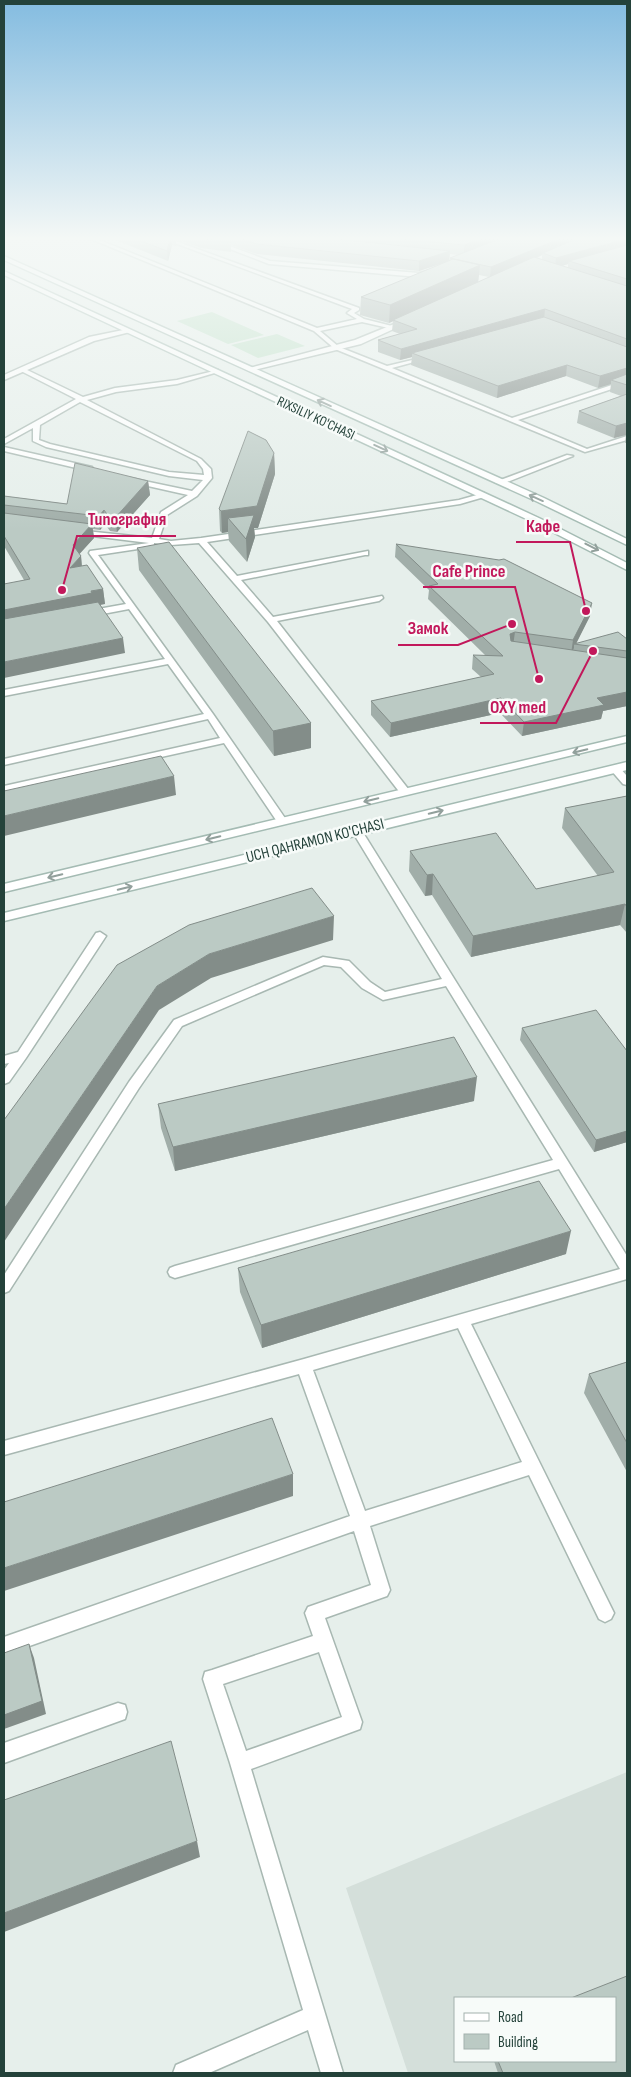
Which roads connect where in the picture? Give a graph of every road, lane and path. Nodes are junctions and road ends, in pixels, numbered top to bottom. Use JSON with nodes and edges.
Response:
{"nodes":[{"id":1,"x":106,"y":336,"type":"edge"},
{"id":2,"x":139,"y":336,"type":"edge"},
{"id":3,"x":177,"y":336,"type":"edge"},
{"id":4,"x":323,"y":336,"type":"edge"},
{"id":5,"x":372,"y":336,"type":"edge"},
{"id":6,"x":337,"y":348,"type":"junction"},
{"id":7,"x":433,"y":356,"type":"edge"},
{"id":8,"x":387,"y":368,"type":"junction"},
{"id":9,"x":250,"y":369,"type":"junction"},
{"id":10,"x":23,"y":370,"type":"junction"},
{"id":11,"x":216,"y":371,"type":"junction"},
{"id":12,"x":4,"y":378,"type":"edge"},
{"id":13,"x":627,"y":382,"type":"edge"},
{"id":14,"x":81,"y":400,"type":"junction"},
{"id":15,"x":512,"y":420,"type":"junction"},
{"id":16,"x":37,"y":425,"type":"junction"},
{"id":17,"x":627,"y":438,"type":"edge"},
{"id":18,"x":4,"y":442,"type":"edge"},
{"id":19,"x":4,"y":449,"type":"edge"},
{"id":20,"x":569,"y":456,"type":"dead end"},
{"id":21,"x":99,"y":472,"type":"edge"},
{"id":22,"x":127,"y":478,"type":"edge"},
{"id":23,"x":208,"y":478,"type":"junction"},
{"id":24,"x":500,"y":482,"type":"junction"},
{"id":25,"x":194,"y":494,"type":"junction"},
{"id":26,"x":481,"y":494,"type":"junction"},
{"id":27,"x":574,"y":516,"type":"junction"},
{"id":28,"x":547,"y":526,"type":"junction"},
{"id":29,"x":70,"y":531,"type":"edge"},
{"id":30,"x":201,"y":540,"type":"junction"},
{"id":31,"x":155,"y":541,"type":"junction"},
{"id":32,"x":627,"y":542,"type":"edge"},
{"id":33,"x":171,"y":543,"type":"junction"},
{"id":34,"x":365,"y":553,"type":"dead end"},
{"id":35,"x":627,"y":567,"type":"edge"},
{"id":36,"x":235,"y":578,"type":"junction"},
{"id":37,"x":379,"y":598,"type":"dead end"},
{"id":38,"x":130,"y":606,"type":"junction"},
{"id":39,"x":81,"y":615,"type":"edge"},
{"id":40,"x":271,"y":620,"type":"junction"},
{"id":41,"x":170,"y":661,"type":"junction"},
{"id":42,"x":4,"y":693,"type":"edge"},
{"id":43,"x":210,"y":716,"type":"junction"},
{"id":44,"x":627,"y":739,"type":"edge"},
{"id":45,"x":226,"y":740,"type":"junction"},
{"id":46,"x":4,"y":762,"type":"edge"},
{"id":47,"x":621,"y":767,"type":"edge"},
{"id":48,"x":627,"y":782,"type":"edge"},
{"id":49,"x":4,"y":789,"type":"edge"},
{"id":50,"x":405,"y":792,"type":"junction"},
{"id":51,"x":282,"y":821,"type":"junction"},
{"id":52,"x":357,"y":831,"type":"junction"},
{"id":53,"x":137,"y":856,"type":"junction"},
{"id":54,"x":149,"y":882,"type":"junction"},
{"id":55,"x":4,"y":888,"type":"edge"},
{"id":56,"x":4,"y":917,"type":"edge"},
{"id":57,"x":100,"y":936,"type":"dead end"},
{"id":58,"x":450,"y":981,"type":"junction"},
{"id":59,"x":22,"y":1055,"type":"junction"},
{"id":60,"x":4,"y":1060,"type":"edge"},
{"id":61,"x":4,"y":1079,"type":"edge"},
{"id":62,"x":562,"y":1163,"type":"junction"},
{"id":63,"x":627,"y":1268,"type":"edge"},
{"id":64,"x":175,"y":1272,"type":"dead end"},
{"id":65,"x":627,"y":1273,"type":"edge"},
{"id":66,"x":4,"y":1287,"type":"edge"},
{"id":67,"x":462,"y":1321,"type":"junction"},
{"id":68,"x":304,"y":1366,"type":"junction"},
{"id":69,"x":4,"y":1448,"type":"edge"},
{"id":70,"x":533,"y":1466,"type":"junction"},
{"id":71,"x":360,"y":1521,"type":"junction"},
{"id":72,"x":605,"y":1613,"type":"dead end"},
{"id":73,"x":324,"y":1641,"type":"junction"},
{"id":74,"x":4,"y":1646,"type":"edge"},
{"id":75,"x":118,"y":1712,"type":"dead end"},
{"id":76,"x":4,"y":1753,"type":"edge"},
{"id":77,"x":240,"y":1763,"type":"junction"},
{"id":78,"x":315,"y":2016,"type":"junction"},
{"id":79,"x":184,"y":2073,"type":"edge"},
{"id":80,"x":332,"y":2073,"type":"edge"}],
"edges":[{"from":1,"to":10,"type":"main road"},
{"from":2,"to":11,"type":"main road","name":"RIXSILIY KO'CHASI"},
{"from":3,"to":9,"type":"main road","name":"RIXSILIY KO'CHASI"},
{"from":4,"to":6,"type":"lane"},
{"from":5,"to":6,"type":"main road"},
{"from":6,"to":8,"type":"lane"},
{"from":6,"to":9,"type":"main road"},
{"from":7,"to":8,"type":"lane"},
{"from":8,"to":15,"type":"lane"},
{"from":24,"to":9,"type":"main road","name":"RIXSILIY KO'CHASI","one_way":true},
{"from":10,"to":12,"type":"main road"},
{"from":10,"to":14,"type":"lane"},
{"from":11,"to":14,"type":"lane"},
{"from":11,"to":26,"type":"main road","name":"RIXSILIY KO'CHASI","one_way":true},
{"from":13,"to":15,"type":"lane"},
{"from":14,"to":16,"type":"lane"},
{"from":14,"to":23,"type":"lane"},
{"from":15,"to":17,"type":"lane"},
{"from":16,"to":18,"type":"lane"},
{"from":16,"to":23,"type":"lane"},
{"from":19,"to":21,"type":"lane"},
{"from":20,"to":24,"type":"lane"},
{"from":22,"to":25,"type":"lane"},
{"from":23,"to":25,"type":"lane"},
{"from":27,"to":24,"type":"main road","name":"RIXSILIY KO'CHASI","one_way":true},
{"from":25,"to":31,"type":"lane"},
{"from":26,"to":28,"type":"main road","name":"RIXSILIY KO'CHASI"},
{"from":26,"to":30,"type":"lane"},
{"from":27,"to":28,"type":"main road"},
{"from":27,"to":32,"type":"main road","name":"RIXSILIY KO'CHASI"},
{"from":28,"to":35,"type":"main road","name":"RIXSILIY KO'CHASI","one_way":true},
{"from":29,"to":31,"type":"lane"},
{"from":30,"to":33,"type":"lane"},
{"from":30,"to":36,"type":"lane"},
{"from":31,"to":33,"type":"lane"},
{"from":33,"to":38,"type":"lane"},
{"from":34,"to":36,"type":"lane"},
{"from":36,"to":40,"type":"lane"},
{"from":37,"to":40,"type":"lane"},
{"from":38,"to":39,"type":"lane"},
{"from":38,"to":41,"type":"lane"},
{"from":40,"to":50,"type":"lane"},
{"from":41,"to":42,"type":"lane"},
{"from":41,"to":43,"type":"lane"},
{"from":43,"to":45,"type":"lane"},
{"from":43,"to":46,"type":"lane"},
{"from":44,"to":50,"type":"main road","name":"UCH QAHRAMON KO'CHASI","one_way":true},
{"from":45,"to":49,"type":"lane"},
{"from":45,"to":51,"type":"lane"},
{"from":47,"to":48,"type":"lane"},
{"from":52,"to":47,"type":"main road","name":"UCH QAHRAMON KO'CHASI","one_way":true},
{"from":50,"to":51,"type":"main road","name":"UCH QAHRAMON KO'CHASI","one_way":true},
{"from":51,"to":53,"type":"main road","name":"UCH QAHRAMON KO'CHASI","one_way":true},
{"from":52,"to":54,"type":"main road","name":"UCH QAHRAMON KO'CHASI"},
{"from":52,"to":58,"type":"lane"},
{"from":53,"to":54,"type":"main road"},
{"from":53,"to":55,"type":"main road","name":"UCH QAHRAMON KO'CHASI","one_way":true},
{"from":56,"to":54,"type":"main road","name":"UCH QAHRAMON KO'CHASI","one_way":true},
{"from":57,"to":59,"type":"lane"},
{"from":58,"to":62,"type":"lane"},
{"from":58,"to":66,"type":"lane"},
{"from":59,"to":60,"type":"lane"},
{"from":59,"to":61,"type":"lane"},
{"from":62,"to":63,"type":"lane"},
{"from":62,"to":64,"type":"lane"},
{"from":65,"to":67,"type":"lane"},
{"from":67,"to":68,"type":"lane"},
{"from":67,"to":70,"type":"lane"},
{"from":68,"to":69,"type":"lane"},
{"from":68,"to":71,"type":"lane"},
{"from":70,"to":71,"type":"lane"},
{"from":70,"to":72,"type":"lane"},
{"from":71,"to":73,"type":"lane"},
{"from":71,"to":74,"type":"lane"},
{"from":73,"to":77,"type":"lane"},
{"from":73,"to":77,"type":"lane"},
{"from":75,"to":76,"type":"lane"},
{"from":77,"to":78,"type":"lane"},
{"from":78,"to":79,"type":"lane"},
{"from":78,"to":80,"type":"lane"}]}
